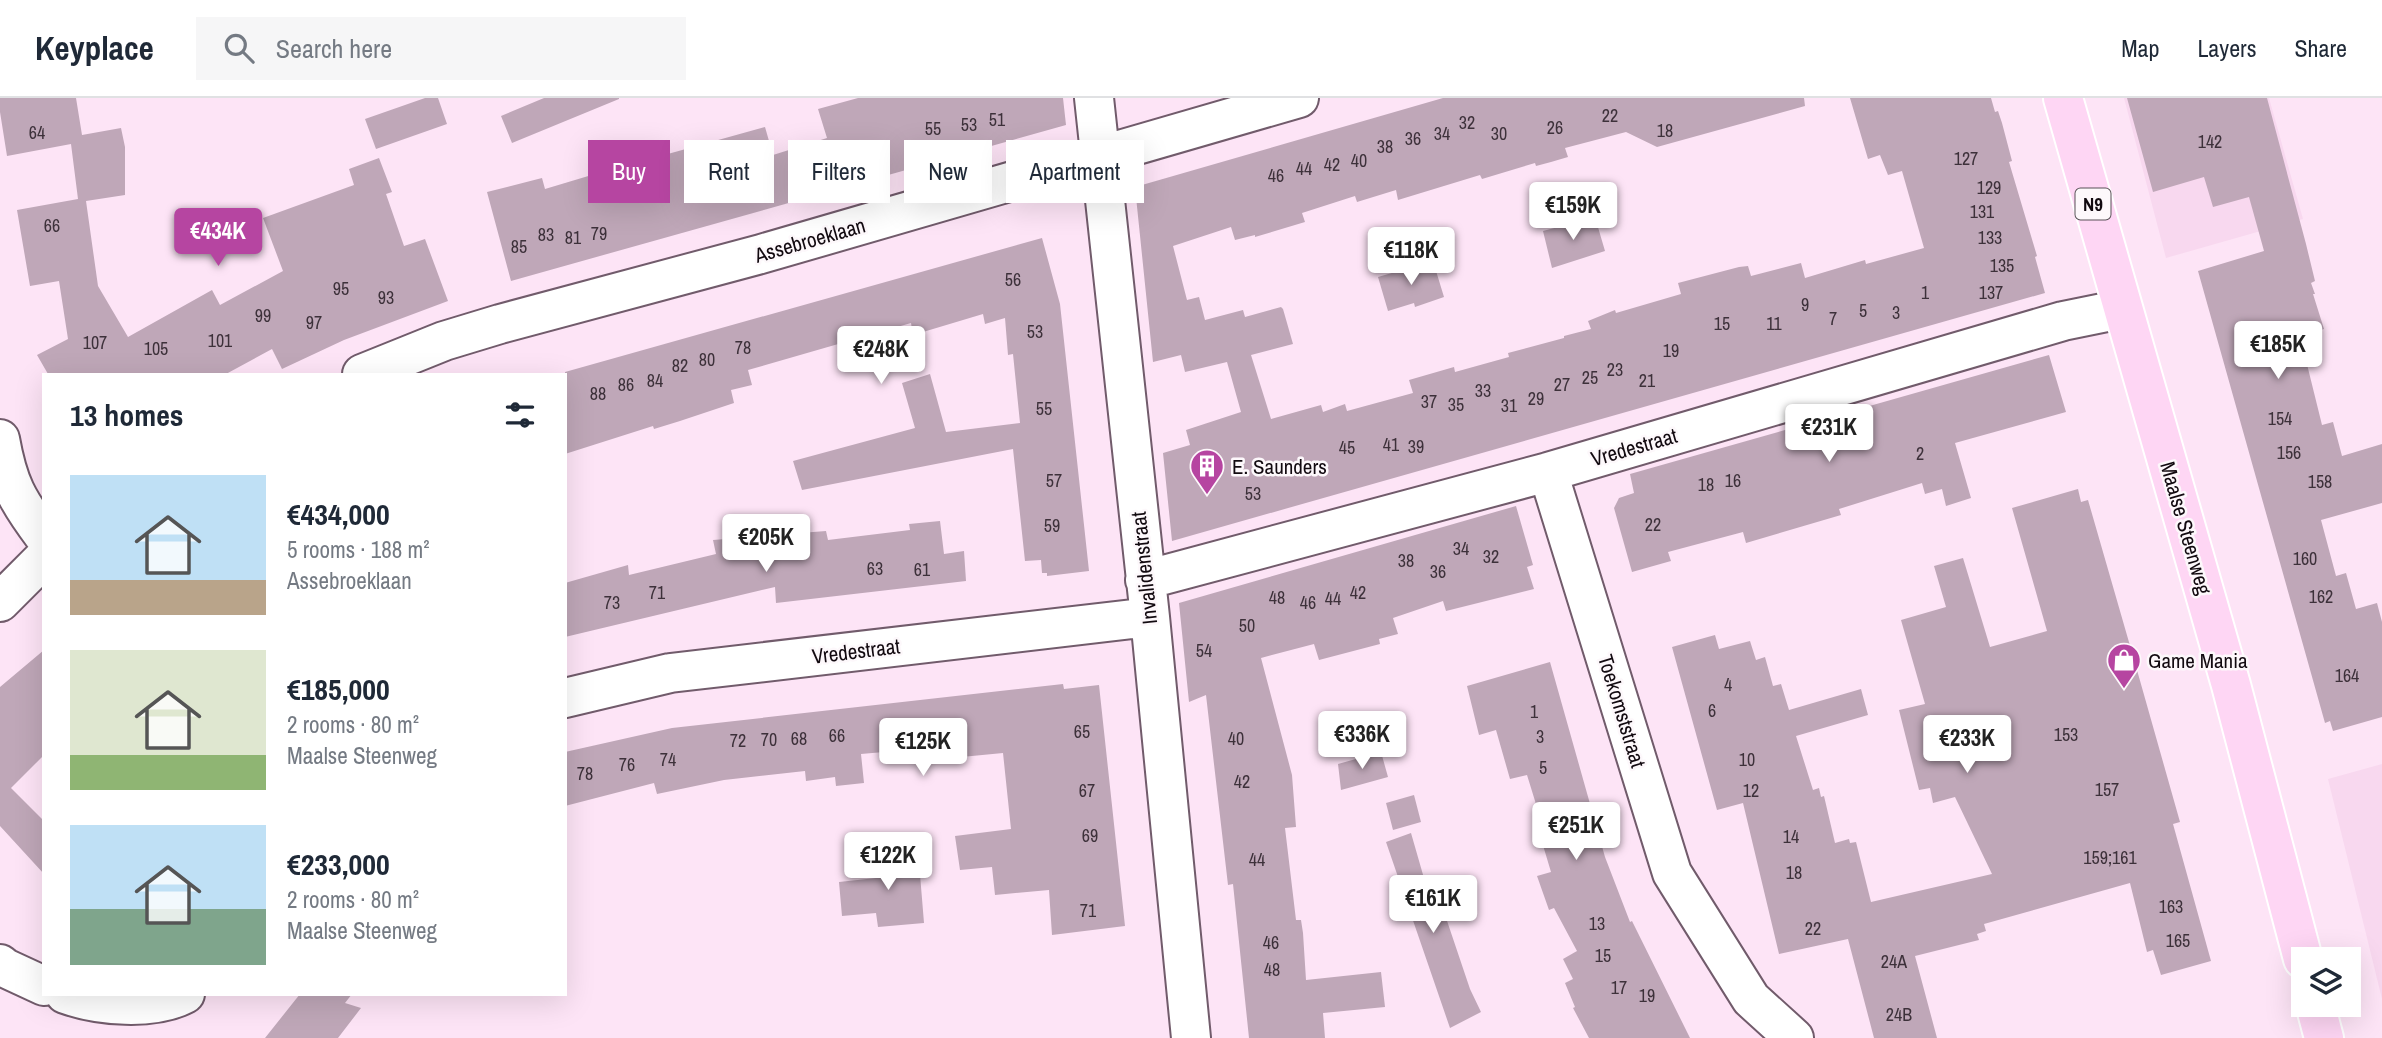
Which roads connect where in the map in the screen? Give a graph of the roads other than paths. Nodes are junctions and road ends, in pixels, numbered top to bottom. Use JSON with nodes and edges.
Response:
{"nodes":[{"id":1,"x":1094,"y":98,"type":"edge"},
{"id":2,"x":1299,"y":98,"type":"edge"},
{"id":3,"x":2063,"y":98,"type":"edge"},
{"id":4,"x":1099,"y":140,"type":"edge"},
{"id":5,"x":1144,"y":142,"type":"edge"},
{"id":6,"x":1006,"y":182,"type":"edge"},
{"id":7,"x":1106,"y":203,"type":"edge"},
{"id":8,"x":2122,"y":309,"type":"junction"},
{"id":9,"x":364,"y":373,"type":"edge"},
{"id":10,"x":0,"y":439,"type":"edge"},
{"id":11,"x":1548,"y":472,"type":"junction"},
{"id":12,"x":42,"y":533,"type":"edge"},
{"id":13,"x":42,"y":560,"type":"edge"},
{"id":14,"x":1145,"y":580,"type":"junction"},
{"id":15,"x":0,"y":602,"type":"edge"},
{"id":16,"x":1150,"y":617,"type":"junction"},
{"id":17,"x":567,"y":698,"type":"edge"},
{"id":18,"x":2300,"y":947,"type":"edge"},
{"id":19,"x":0,"y":964,"type":"edge"},
{"id":20,"x":42,"y":985,"type":"edge"},
{"id":21,"x":73,"y":996,"type":"edge"},
{"id":22,"x":177,"y":996,"type":"edge"},
{"id":23,"x":2318,"y":1017,"type":"edge"},
{"id":24,"x":1191,"y":1038,"type":"edge"},
{"id":25,"x":1794,"y":1038,"type":"edge"},
{"id":26,"x":2324,"y":1038,"type":"edge"}],
"edges":[{"from":1,"to":4,"type":"street","name":"Invalidenstraat"},
{"from":2,"to":5,"type":"street","name":"Assebroeklaan"},
{"from":3,"to":8,"type":"main road","name":"Maalse Steenweg","number":"N9"},
{"from":6,"to":9,"type":"street","name":"Assebroeklaan"},
{"from":7,"to":14,"type":"street","name":"Invalidenstraat"},
{"from":8,"to":11,"type":"street","name":"Vredestraat"},
{"from":8,"to":18,"type":"main road","name":"Maalse Steenweg","number":"N9"},
{"from":10,"to":12,"type":"street"},
{"from":11,"to":14,"type":"street","name":"Vredestraat"},
{"from":11,"to":25,"type":"street","name":"Toekomststraat"},
{"from":13,"to":15,"type":"street"},
{"from":14,"to":16,"type":"street","name":"Invalidenstraat"},
{"from":16,"to":17,"type":"street","name":"Vredestraat"},
{"from":16,"to":24,"type":"street","name":"Invalidenstraat"},
{"from":19,"to":20,"type":"street"},
{"from":21,"to":22,"type":"street"},
{"from":23,"to":26,"type":"main road"}]}
